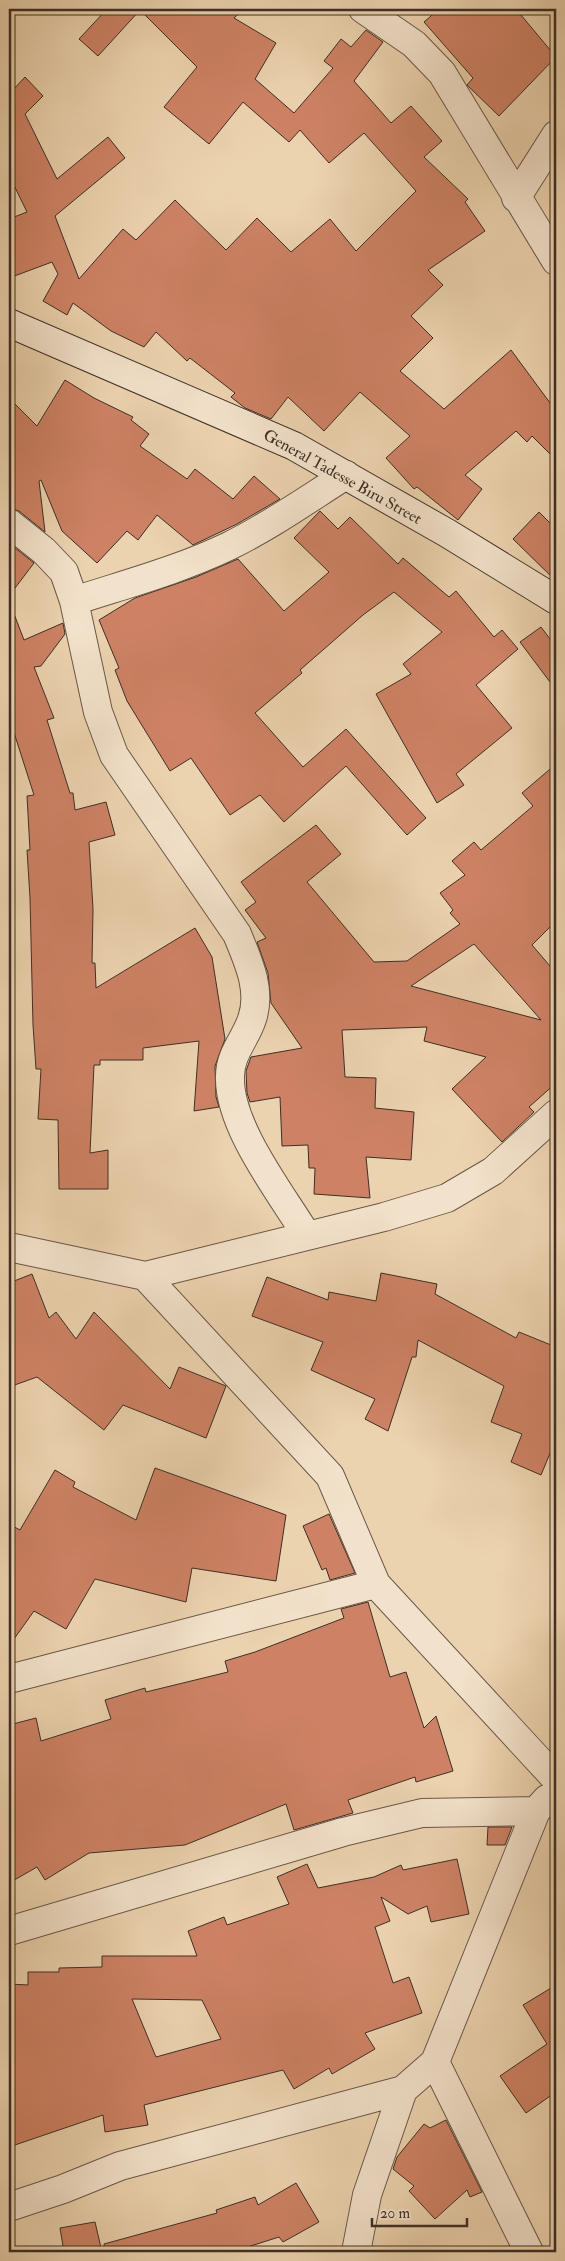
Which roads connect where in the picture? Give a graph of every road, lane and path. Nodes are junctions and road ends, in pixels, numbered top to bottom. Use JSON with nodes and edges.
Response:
{"nodes":[{"id":1,"x":363,"y":9,"type":"edge"},
{"id":2,"x":556,"y":135,"type":"edge"},
{"id":3,"x":516,"y":198,"type":"junction"},
{"id":4,"x":556,"y":261,"type":"edge"},
{"id":5,"x":9,"y":323,"type":"edge"},
{"id":6,"x":346,"y":475,"type":"junction"},
{"id":7,"x":9,"y":523,"type":"edge"},
{"id":8,"x":74,"y":600,"type":"junction"},
{"id":9,"x":556,"y":600,"type":"edge"},
{"id":10,"x":556,"y":1114,"type":"edge"},
{"id":11,"x":307,"y":1236,"type":"junction"},
{"id":12,"x":9,"y":1247,"type":"edge"},
{"id":13,"x":145,"y":1276,"type":"junction"},
{"id":14,"x":376,"y":1584,"type":"junction"},
{"id":15,"x":9,"y":1679,"type":"edge"},
{"id":16,"x":556,"y":1779,"type":"edge"},
{"id":17,"x":556,"y":1788,"type":"edge"},
{"id":18,"x":536,"y":1812,"type":"junction"},
{"id":19,"x":9,"y":1932,"type":"edge"},
{"id":20,"x":435,"y":2062,"type":"junction"},
{"id":21,"x":403,"y":2090,"type":"junction"},
{"id":22,"x":9,"y":2207,"type":"edge"},
{"id":23,"x":356,"y":2252,"type":"edge"},
{"id":24,"x":529,"y":2252,"type":"edge"}],
"edges":[{"from":1,"to":3,"type":"street"},
{"from":2,"to":3,"type":"street"},
{"from":3,"to":4,"type":"street"},
{"from":5,"to":6,"type":"street","name":"General Tadesse Biru Street"},
{"from":6,"to":8,"type":"street"},
{"from":6,"to":9,"type":"street","name":"General Tadesse Biru Street"},
{"from":7,"to":8,"type":"street"},
{"from":8,"to":11,"type":"street"},
{"from":10,"to":11,"type":"street"},
{"from":11,"to":13,"type":"street"},
{"from":12,"to":13,"type":"street"},
{"from":13,"to":14,"type":"street"},
{"from":14,"to":15,"type":"street"},
{"from":14,"to":16,"type":"street"},
{"from":17,"to":18,"type":"street"},
{"from":18,"to":19,"type":"street"},
{"from":18,"to":20,"type":"street"},
{"from":20,"to":21,"type":"street"},
{"from":20,"to":24,"type":"street"},
{"from":21,"to":22,"type":"street"},
{"from":21,"to":23,"type":"street"}]}
